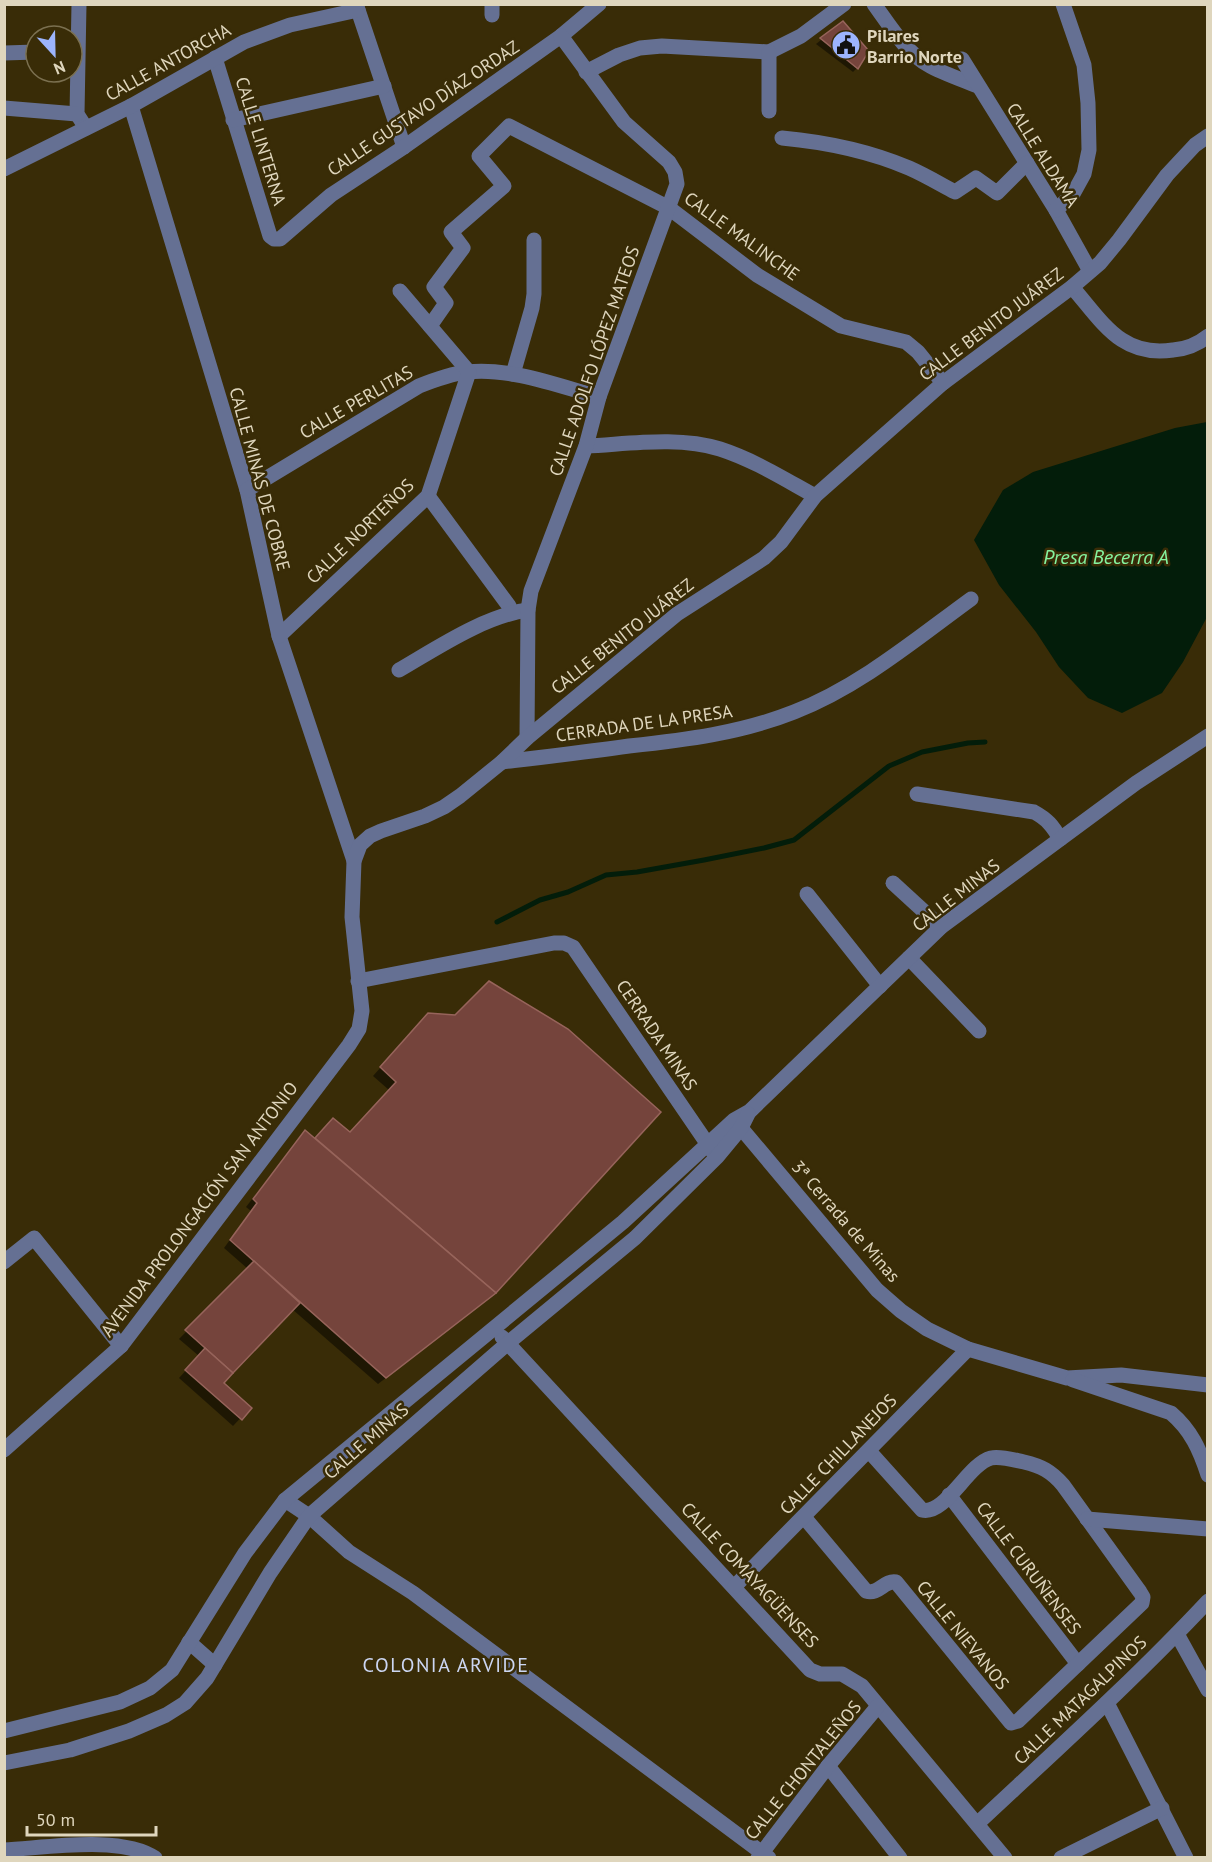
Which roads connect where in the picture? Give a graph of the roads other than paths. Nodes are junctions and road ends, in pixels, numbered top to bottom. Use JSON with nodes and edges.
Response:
{"nodes":[{"id":1,"x":79,"y":4,"type":"edge"},
{"id":2,"x":599,"y":4,"type":"edge"},
{"id":3,"x":844,"y":4,"type":"edge"},
{"id":4,"x":874,"y":4,"type":"edge"},
{"id":5,"x":1063,"y":4,"type":"edge"},
{"id":6,"x":357,"y":7,"type":"edge"},
{"id":7,"x":77,"y":24,"type":"edge"},
{"id":8,"x":561,"y":36,"type":"junction"},
{"id":9,"x":24,"y":52,"type":"edge"},
{"id":10,"x":769,"y":52,"type":"junction"},
{"id":11,"x":4,"y":53,"type":"edge"},
{"id":12,"x":214,"y":58,"type":"junction"},
{"id":13,"x":962,"y":59,"type":"dead end"},
{"id":14,"x":586,"y":72,"type":"junction"},
{"id":15,"x":77,"y":84,"type":"edge"},
{"id":16,"x":384,"y":86,"type":"junction"},
{"id":17,"x":978,"y":86,"type":"junction"},
{"id":18,"x":131,"y":106,"type":"junction"},
{"id":19,"x":4,"y":108,"type":"edge"},
{"id":20,"x":769,"y":111,"type":"dead end"},
{"id":21,"x":78,"y":114,"type":"junction"},
{"id":22,"x":232,"y":120,"type":"junction"},
{"id":23,"x":86,"y":128,"type":"junction"},
{"id":24,"x":1208,"y":136,"type":"edge"},
{"id":25,"x":782,"y":138,"type":"dead end"},
{"id":26,"x":404,"y":147,"type":"junction"},
{"id":27,"x":1027,"y":163,"type":"junction"},
{"id":28,"x":7,"y":166,"type":"edge"},
{"id":29,"x":669,"y":208,"type":"junction"},
{"id":30,"x":1056,"y":210,"type":"junction"},
{"id":31,"x":270,"y":236,"type":"joint"},
{"id":32,"x":534,"y":240,"type":"dead end"},
{"id":33,"x":1090,"y":271,"type":"junction"},
{"id":34,"x":1072,"y":287,"type":"junction"},
{"id":35,"x":400,"y":291,"type":"dead end"},
{"id":36,"x":430,"y":326,"type":"junction"},
{"id":37,"x":1208,"y":336,"type":"edge"},
{"id":38,"x":469,"y":372,"type":"junction"},
{"id":39,"x":513,"y":374,"type":"junction"},
{"id":40,"x":943,"y":383,"type":"junction"},
{"id":41,"x":599,"y":398,"type":"junction"},
{"id":42,"x":586,"y":446,"type":"junction"},
{"id":43,"x":247,"y":490,"type":"junction"},
{"id":44,"x":428,"y":496,"type":"junction"},
{"id":45,"x":815,"y":496,"type":"junction"},
{"id":46,"x":971,"y":599,"type":"dead end"},
{"id":47,"x":509,"y":606,"type":"dead end"},
{"id":48,"x":528,"y":610,"type":"junction"},
{"id":49,"x":279,"y":636,"type":"junction"},
{"id":50,"x":399,"y":670,"type":"dead end"},
{"id":51,"x":1208,"y":736,"type":"edge"},
{"id":52,"x":527,"y":738,"type":"junction"},
{"id":53,"x":502,"y":762,"type":"junction"},
{"id":54,"x":917,"y":794,"type":"dead end"},
{"id":55,"x":1060,"y":839,"type":"junction"},
{"id":56,"x":354,"y":861,"type":"junction"},
{"id":57,"x":893,"y":883,"type":"dead end"},
{"id":58,"x":807,"y":894,"type":"dead end"},
{"id":59,"x":941,"y":927,"type":"junction"},
{"id":60,"x":909,"y":958,"type":"junction"},
{"id":61,"x":358,"y":981,"type":"junction"},
{"id":62,"x":880,"y":986,"type":"junction"},
{"id":63,"x":979,"y":1031,"type":"dead end"},
{"id":64,"x":750,"y":1111,"type":"junction"},
{"id":65,"x":741,"y":1128,"type":"junction"},
{"id":66,"x":712,"y":1151,"type":"junction"},
{"id":67,"x":4,"y":1262,"type":"edge"},
{"id":68,"x":494,"y":1328,"type":"junction"},
{"id":69,"x":508,"y":1343,"type":"junction"},
{"id":70,"x":122,"y":1346,"type":"junction"},
{"id":71,"x":968,"y":1349,"type":"junction"},
{"id":72,"x":1067,"y":1378,"type":"junction"},
{"id":73,"x":1208,"y":1385,"type":"edge"},
{"id":74,"x":4,"y":1450,"type":"edge"},
{"id":75,"x":869,"y":1451,"type":"junction"},
{"id":76,"x":1208,"y":1475,"type":"edge"},
{"id":77,"x":949,"y":1495,"type":"junction"},
{"id":78,"x":285,"y":1500,"type":"junction"},
{"id":79,"x":309,"y":1516,"type":"junction"},
{"id":80,"x":804,"y":1517,"type":"junction"},
{"id":81,"x":1087,"y":1519,"type":"junction"},
{"id":82,"x":1208,"y":1529,"type":"edge"},
{"id":83,"x":735,"y":1586,"type":"junction"},
{"id":84,"x":1208,"y":1601,"type":"edge"},
{"id":85,"x":1177,"y":1634,"type":"junction"},
{"id":86,"x":189,"y":1642,"type":"junction"},
{"id":87,"x":1078,"y":1664,"type":"junction"},
{"id":88,"x":215,"y":1665,"type":"junction"},
{"id":89,"x":1208,"y":1690,"type":"edge"},
{"id":90,"x":1107,"y":1703,"type":"junction"},
{"id":91,"x":878,"y":1706,"type":"junction"},
{"id":92,"x":4,"y":1731,"type":"edge"},
{"id":93,"x":4,"y":1763,"type":"edge"},
{"id":94,"x":828,"y":1766,"type":"junction"},
{"id":95,"x":1162,"y":1808,"type":"junction"},
{"id":96,"x":977,"y":1824,"type":"junction"},
{"id":97,"x":4,"y":1850,"type":"edge"},
{"id":98,"x":1072,"y":1855,"type":"edge"},
{"id":99,"x":763,"y":1856,"type":"edge"},
{"id":100,"x":155,"y":1857,"type":"edge"},
{"id":101,"x":900,"y":1857,"type":"edge"},
{"id":102,"x":1005,"y":1857,"type":"edge"},
{"id":103,"x":1186,"y":1857,"type":"edge"}],
"edges":[{"from":1,"to":7,"type":"street"},
{"from":2,"to":8,"type":"street","name":"CALLE GUSTAVO DÍAZ ORDAZ"},
{"from":3,"to":10,"type":"street"},
{"from":4,"to":17,"type":"street"},
{"from":5,"to":30,"type":"street"},
{"from":6,"to":12,"type":"street","name":"CALLE ANTORCHA"},
{"from":6,"to":16,"type":"street"},
{"from":8,"to":14,"type":"street","name":"CALLE ADOLFO LÓPEZ MATEOS"},
{"from":8,"to":26,"type":"street","name":"CALLE GUSTAVO DÍAZ ORDAZ"},
{"from":9,"to":11,"type":"street"},
{"from":10,"to":14,"type":"street"},
{"from":10,"to":20,"type":"street"},
{"from":12,"to":18,"type":"street","name":"CALLE ANTORCHA"},
{"from":12,"to":22,"type":"street","name":"CALLE LINTERNA"},
{"from":13,"to":17,"type":"street","name":"CALLE ALDAMA"},
{"from":14,"to":29,"type":"street","name":"CALLE ADOLFO LÓPEZ MATEOS"},
{"from":15,"to":21,"type":"street"},
{"from":16,"to":22,"type":"street"},
{"from":16,"to":26,"type":"street"},
{"from":17,"to":27,"type":"street","name":"CALLE ALDAMA"},
{"from":18,"to":23,"type":"street","name":"CALLE ANTORCHA"},
{"from":18,"to":43,"type":"street","name":"CALLE MINAS DE COBRE"},
{"from":19,"to":21,"type":"street"},
{"from":21,"to":23,"type":"street"},
{"from":22,"to":31,"type":"street","name":"CALLE LINTERNA"},
{"from":23,"to":28,"type":"street","name":"CALLE ANTORCHA"},
{"from":24,"to":33,"type":"street","name":"CALLE BENITO JUÁREZ"},
{"from":25,"to":27,"type":"street"},
{"from":26,"to":31,"type":"street","name":"CALLE GUSTAVO DÍAZ ORDAZ"},
{"from":27,"to":30,"type":"street","name":"CALLE ALDAMA"},
{"from":29,"to":36,"type":"street","name":"CALLE MALINCHE"},
{"from":29,"to":40,"type":"street","name":"CALLE MALINCHE"},
{"from":29,"to":41,"type":"street","name":"CALLE ADOLFO LÓPEZ MATEOS"},
{"from":30,"to":33,"type":"street","name":"CALLE ALDAMA"},
{"from":32,"to":39,"type":"street"},
{"from":33,"to":34,"type":"street","name":"CALLE BENITO JUÁREZ"},
{"from":34,"to":37,"type":"street"},
{"from":34,"to":40,"type":"street","name":"CALLE BENITO JUÁREZ"},
{"from":35,"to":36,"type":"street"},
{"from":36,"to":38,"type":"street"},
{"from":38,"to":39,"type":"street","name":"CALLE PERLITAS"},
{"from":38,"to":43,"type":"street","name":"CALLE PERLITAS"},
{"from":38,"to":44,"type":"street","name":"CALLE NORTEÑOS"},
{"from":39,"to":41,"type":"street","name":"CALLE PERLITAS"},
{"from":40,"to":45,"type":"street","name":"CALLE BENITO JUÁREZ"},
{"from":41,"to":42,"type":"street","name":"CALLE ADOLFO LÓPEZ MATEOS"},
{"from":42,"to":45,"type":"street"},
{"from":42,"to":48,"type":"street","name":"CALLE ADOLFO LÓPEZ MATEOS"},
{"from":43,"to":49,"type":"street","name":"CALLE MINAS DE COBRE"},
{"from":44,"to":47,"type":"street"},
{"from":44,"to":49,"type":"street","name":"CALLE NORTEÑOS"},
{"from":45,"to":52,"type":"street","name":"CALLE BENITO JUÁREZ"},
{"from":46,"to":53,"type":"street","name":"CERRADA DE LA PRESA"},
{"from":48,"to":50,"type":"street"},
{"from":48,"to":52,"type":"street","name":"CALLE ADOLFO LÓPEZ MATEOS"},
{"from":49,"to":56,"type":"street","name":"CALLE MINAS DE COBRE"},
{"from":51,"to":55,"type":"street","name":"CALLE MINAS"},
{"from":52,"to":53,"type":"street","name":"CALLE BENITO JUÁREZ"},
{"from":53,"to":56,"type":"street","name":"CALLE BENITO JUÁREZ"},
{"from":54,"to":55,"type":"street"},
{"from":55,"to":59,"type":"street","name":"CALLE MINAS"},
{"from":56,"to":61,"type":"street"},
{"from":57,"to":59,"type":"street"},
{"from":58,"to":62,"type":"street"},
{"from":59,"to":60,"type":"street","name":"CALLE MINAS"},
{"from":60,"to":62,"type":"street","name":"CALLE MINAS"},
{"from":60,"to":63,"type":"street"},
{"from":61,"to":66,"type":"street","name":"CERRADA MINAS"},
{"from":61,"to":70,"type":"street","name":"AVENIDA PROLONGACIÓN SAN ANTONIO"},
{"from":62,"to":64,"type":"street","name":"CALLE MINAS"},
{"from":64,"to":65,"type":"street","name":"CALLE MINAS"},
{"from":64,"to":66,"type":"street","name":"CALLE MINAS"},
{"from":65,"to":66,"type":"street","name":"CALLE MINAS"},
{"from":65,"to":71,"type":"street","name":"3ª Cerrada de Minas"},
{"from":66,"to":68,"type":"street","name":"CALLE MINAS"},
{"from":66,"to":69,"type":"street","name":"CALLE MINAS"},
{"from":67,"to":70,"type":"street"},
{"from":68,"to":69,"type":"street","name":"CALLE COMAYAGÜENSES"},
{"from":68,"to":78,"type":"street","name":"CALLE MINAS"},
{"from":69,"to":79,"type":"street","name":"CALLE MINAS"},
{"from":69,"to":83,"type":"street","name":"CALLE COMAYAGÜENSES"},
{"from":70,"to":74,"type":"street","name":"AVENIDA PROLONGACIÓN SAN ANTONIO"},
{"from":71,"to":72,"type":"street","name":"3ª Cerrada de Minas"},
{"from":71,"to":75,"type":"street","name":"CALLE CHILLANEJOS"},
{"from":72,"to":73,"type":"street","name":"3ª Cerrada de Minas"},
{"from":72,"to":76,"type":"street"},
{"from":75,"to":77,"type":"street"},
{"from":75,"to":80,"type":"street","name":"CALLE CHILLANEJOS"},
{"from":77,"to":81,"type":"street"},
{"from":77,"to":87,"type":"street","name":"CALLE CURUÑENSES"},
{"from":78,"to":79,"type":"street"},
{"from":78,"to":86,"type":"street","name":"CALLE MINAS"},
{"from":79,"to":88,"type":"street","name":"CALLE MINAS"},
{"from":79,"to":99,"type":"street"},
{"from":80,"to":83,"type":"street","name":"CALLE CHILLANEJOS"},
{"from":80,"to":87,"type":"street","name":"CALLE NIEVANOS"},
{"from":81,"to":82,"type":"street"},
{"from":81,"to":87,"type":"street"},
{"from":83,"to":91,"type":"street","name":"CALLE COMAYAGÜENSES"},
{"from":84,"to":85,"type":"street","name":"CALLE MATAGALPINOS"},
{"from":85,"to":89,"type":"street"},
{"from":85,"to":90,"type":"street","name":"CALLE MATAGALPINOS"},
{"from":86,"to":88,"type":"street"},
{"from":86,"to":92,"type":"street","name":"CALLE MINAS"},
{"from":88,"to":93,"type":"street","name":"CALLE MINAS"},
{"from":90,"to":95,"type":"street"},
{"from":90,"to":96,"type":"street","name":"CALLE MATAGALPINOS"},
{"from":91,"to":94,"type":"street","name":"CALLE CHONTALEÑOS"},
{"from":91,"to":96,"type":"street","name":"CALLE COMAYAGÜENSES"},
{"from":94,"to":99,"type":"street","name":"CALLE CHONTALEÑOS"},
{"from":94,"to":101,"type":"street"},
{"from":95,"to":98,"type":"street"},
{"from":95,"to":103,"type":"street"},
{"from":96,"to":102,"type":"street","name":"CALLE COMAYAGÜENSES"},
{"from":97,"to":100,"type":"street"}]}
